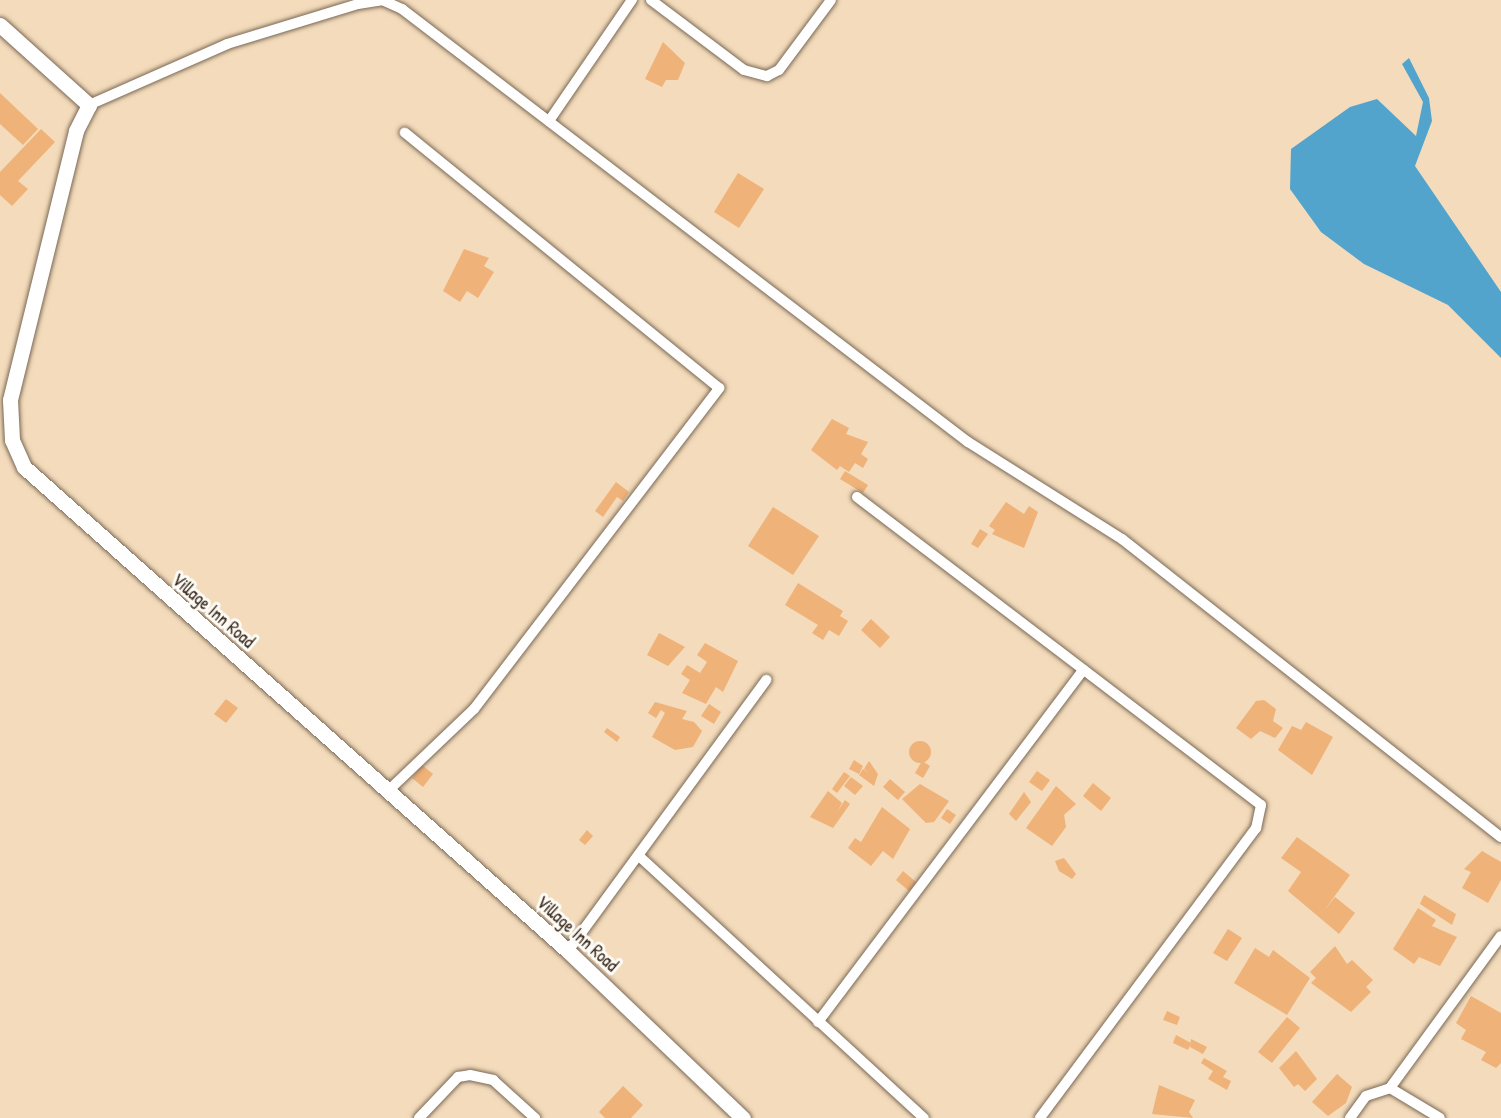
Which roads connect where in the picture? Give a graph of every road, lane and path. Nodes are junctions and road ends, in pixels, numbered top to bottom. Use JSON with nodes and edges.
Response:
{"nodes":[{"id":1,"x":632,"y":0,"type":"edge"},
{"id":2,"x":651,"y":0,"type":"edge"},
{"id":3,"x":831,"y":0,"type":"edge"},
{"id":4,"x":0,"y":25,"type":"edge"},
{"id":5,"x":89,"y":105,"type":"junction"},
{"id":6,"x":549,"y":121,"type":"junction"},
{"id":7,"x":405,"y":133,"type":"dead end"},
{"id":8,"x":857,"y":497,"type":"dead end"},
{"id":9,"x":1083,"y":670,"type":"junction"},
{"id":10,"x":766,"y":680,"type":"dead end"},
{"id":11,"x":388,"y":791,"type":"junction"},
{"id":12,"x":1501,"y":837,"type":"edge"},
{"id":13,"x":639,"y":856,"type":"junction"},
{"id":14,"x":1501,"y":936,"type":"edge"},
{"id":15,"x":568,"y":951,"type":"junction"},
{"id":16,"x":818,"y":1022,"type":"junction"},
{"id":17,"x":1390,"y":1088,"type":"junction"},
{"id":18,"x":420,"y":1118,"type":"edge"},
{"id":19,"x":535,"y":1118,"type":"edge"},
{"id":20,"x":743,"y":1118,"type":"edge"},
{"id":21,"x":924,"y":1118,"type":"edge"},
{"id":22,"x":1040,"y":1118,"type":"edge"},
{"id":23,"x":1350,"y":1118,"type":"edge"},
{"id":24,"x":1440,"y":1118,"type":"edge"}],
"edges":[{"from":1,"to":6,"type":"street"},
{"from":2,"to":3,"type":"street"},
{"from":4,"to":5,"type":"street"},
{"from":5,"to":6,"type":"street"},
{"from":5,"to":11,"type":"street","name":"Village Inn Road"},
{"from":6,"to":12,"type":"street"},
{"from":7,"to":11,"type":"street"},
{"from":8,"to":9,"type":"street"},
{"from":9,"to":16,"type":"street"},
{"from":9,"to":22,"type":"street"},
{"from":10,"to":13,"type":"street"},
{"from":11,"to":15,"type":"street","name":"Village Inn Road"},
{"from":13,"to":15,"type":"street"},
{"from":13,"to":16,"type":"street"},
{"from":14,"to":17,"type":"street"},
{"from":15,"to":20,"type":"street","name":"Village Inn Road"},
{"from":16,"to":21,"type":"street"},
{"from":17,"to":23,"type":"street"},
{"from":17,"to":24,"type":"street"},
{"from":18,"to":19,"type":"street"}]}
